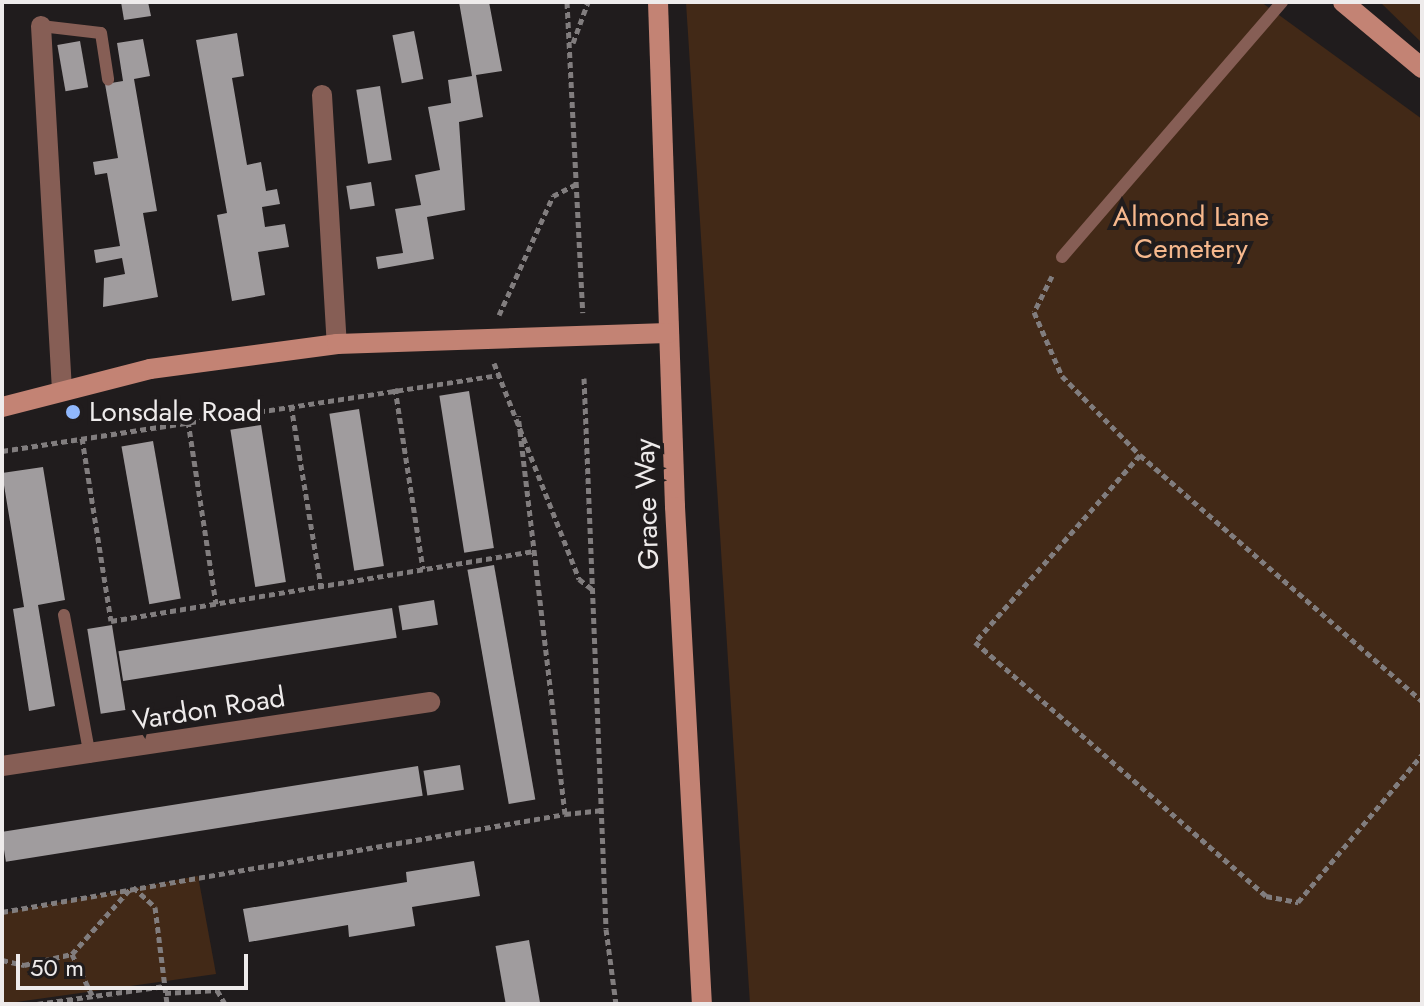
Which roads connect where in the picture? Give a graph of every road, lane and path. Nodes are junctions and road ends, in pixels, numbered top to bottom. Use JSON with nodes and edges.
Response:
{"nodes":[{"id":1,"x":567,"y":2,"type":"edge"},
{"id":2,"x":588,"y":2,"type":"edge"},
{"id":3,"x":1282,"y":2,"type":"edge"},
{"id":4,"x":1343,"y":2,"type":"edge"},
{"id":5,"x":658,"y":3,"type":"edge"},
{"id":6,"x":41,"y":26,"type":"joint"},
{"id":7,"x":571,"y":47,"type":"junction"},
{"id":8,"x":1422,"y":68,"type":"edge"},
{"id":9,"x":108,"y":79,"type":"dead end"},
{"id":10,"x":322,"y":95,"type":"dead end"},
{"id":11,"x":578,"y":183,"type":"junction"},
{"id":12,"x":1062,"y":257,"type":"joint"},
{"id":13,"x":583,"y":318,"type":"dead end"},
{"id":14,"x":668,"y":333,"type":"junction"},
{"id":15,"x":490,"y":338,"type":"junction"},
{"id":16,"x":337,"y":344,"type":"junction"},
{"id":17,"x":496,"y":375,"type":"junction"},
{"id":18,"x":584,"y":378,"type":"dead end"},
{"id":19,"x":395,"y":388,"type":"junction"},
{"id":20,"x":62,"y":389,"type":"junction"},
{"id":21,"x":291,"y":405,"type":"junction"},
{"id":22,"x":2,"y":407,"type":"edge"},
{"id":23,"x":518,"y":416,"type":"junction"},
{"id":24,"x":188,"y":421,"type":"junction"},
{"id":25,"x":82,"y":438,"type":"junction"},
{"id":26,"x":2,"y":451,"type":"edge"},
{"id":27,"x":1140,"y":455,"type":"junction"},
{"id":28,"x":534,"y":551,"type":"junction"},
{"id":29,"x":423,"y":569,"type":"junction"},
{"id":30,"x":321,"y":586,"type":"junction"},
{"id":31,"x":593,"y":590,"type":"junction"},
{"id":32,"x":216,"y":604,"type":"junction"},
{"id":33,"x":64,"y":615,"type":"dead end"},
{"id":34,"x":1422,"y":701,"type":"edge"},
{"id":35,"x":430,"y":702,"type":"dead end"},
{"id":36,"x":1422,"y":755,"type":"edge"},
{"id":37,"x":90,"y":757,"type":"junction"},
{"id":38,"x":2,"y":766,"type":"edge"},
{"id":39,"x":601,"y":810,"type":"junction"},
{"id":40,"x":565,"y":814,"type":"junction"},
{"id":41,"x":132,"y":886,"type":"junction"},
{"id":42,"x":2,"y":912,"type":"edge"},
{"id":43,"x":72,"y":954,"type":"junction"},
{"id":44,"x":2,"y":960,"type":"edge"},
{"id":45,"x":165,"y":990,"type":"junction"},
{"id":46,"x":92,"y":995,"type":"junction"},
{"id":47,"x":37,"y":1004,"type":"edge"},
{"id":48,"x":167,"y":1004,"type":"edge"},
{"id":49,"x":225,"y":1004,"type":"edge"},
{"id":50,"x":616,"y":1004,"type":"edge"},
{"id":51,"x":702,"y":1004,"type":"edge"}],
"edges":[{"from":1,"to":7,"type":"path"},
{"from":2,"to":7,"type":"path"},
{"from":3,"to":12,"type":"lane"},
{"from":4,"to":8,"type":"street"},
{"from":5,"to":14,"type":"street","name":"Grace Way"},
{"from":6,"to":9,"type":"lane"},
{"from":6,"to":20,"type":"street"},
{"from":7,"to":11,"type":"path"},
{"from":10,"to":16,"type":"street"},
{"from":11,"to":13,"type":"path"},
{"from":11,"to":15,"type":"path"},
{"from":12,"to":27,"type":"path"},
{"from":14,"to":15,"type":"street"},
{"from":14,"to":51,"type":"street","name":"Grace Way"},
{"from":15,"to":16,"type":"street"},
{"from":15,"to":17,"type":"path"},
{"from":16,"to":20,"type":"street"},
{"from":17,"to":19,"type":"path"},
{"from":17,"to":23,"type":"path"},
{"from":18,"to":31,"type":"path"},
{"from":19,"to":21,"type":"path"},
{"from":19,"to":29,"type":"path"},
{"from":20,"to":22,"type":"street"},
{"from":21,"to":24,"type":"path"},
{"from":21,"to":30,"type":"path"},
{"from":23,"to":28,"type":"path"},
{"from":23,"to":31,"type":"path"},
{"from":24,"to":25,"type":"path"},
{"from":24,"to":32,"type":"path"},
{"from":25,"to":26,"type":"path"},
{"from":25,"to":32,"type":"path"},
{"from":27,"to":34,"type":"path"},
{"from":27,"to":36,"type":"path"},
{"from":28,"to":29,"type":"path"},
{"from":28,"to":40,"type":"path"},
{"from":29,"to":30,"type":"path"},
{"from":30,"to":32,"type":"path"},
{"from":31,"to":39,"type":"path"},
{"from":33,"to":37,"type":"lane"},
{"from":35,"to":37,"type":"street","name":"Vardon Road"},
{"from":37,"to":38,"type":"street","name":"Vardon Road"},
{"from":39,"to":40,"type":"path"},
{"from":39,"to":50,"type":"path"},
{"from":40,"to":41,"type":"path"},
{"from":41,"to":42,"type":"path"},
{"from":41,"to":43,"type":"path"},
{"from":41,"to":45,"type":"path"},
{"from":43,"to":44,"type":"path"},
{"from":43,"to":46,"type":"path"},
{"from":45,"to":46,"type":"path"},
{"from":45,"to":48,"type":"path"},
{"from":45,"to":49,"type":"path"},
{"from":46,"to":47,"type":"path"}]}
